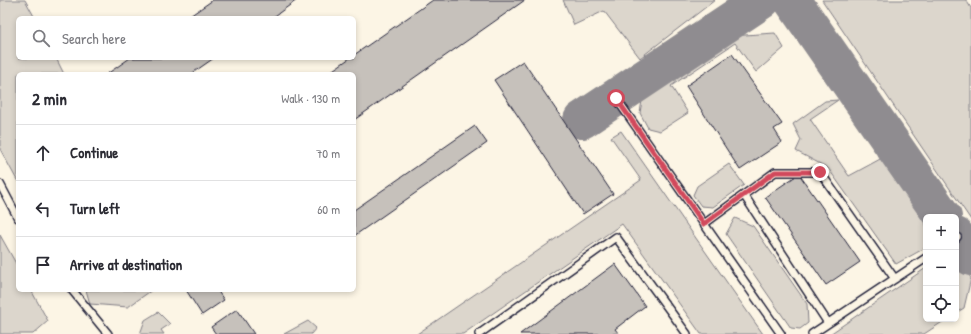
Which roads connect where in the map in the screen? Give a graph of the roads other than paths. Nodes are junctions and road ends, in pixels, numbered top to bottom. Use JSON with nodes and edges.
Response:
{"nodes":[{"id":1,"x":616,"y":98,"type":"dead end"},
{"id":2,"x":0,"y":184,"type":"edge"},
{"id":3,"x":744,"y":195,"type":"junction"},
{"id":4,"x":16,"y":214,"type":"edge"},
{"id":5,"x":704,"y":224,"type":"junction"},
{"id":6,"x":923,"y":260,"type":"edge"},
{"id":7,"x":895,"y":279,"type":"junction"},
{"id":8,"x":74,"y":292,"type":"edge"},
{"id":9,"x":828,"y":323,"type":"junction"},
{"id":10,"x":683,"y":333,"type":"edge"},
{"id":11,"x":107,"y":334,"type":"edge"},
{"id":12,"x":478,"y":334,"type":"edge"},
{"id":13,"x":781,"y":334,"type":"edge"},
{"id":14,"x":812,"y":334,"type":"edge"}],
"edges":[{"from":1,"to":5,"type":"lane"},
{"from":2,"to":4,"type":"lane"},
{"from":3,"to":5,"type":"lane"},
{"from":3,"to":7,"type":"lane"},
{"from":3,"to":9,"type":"lane"},
{"from":5,"to":13,"type":"lane"},
{"from":6,"to":7,"type":"lane"},
{"from":7,"to":9,"type":"lane"},
{"from":8,"to":11,"type":"lane"},
{"from":9,"to":14,"type":"lane"},
{"from":10,"to":12,"type":"lane"}]}
